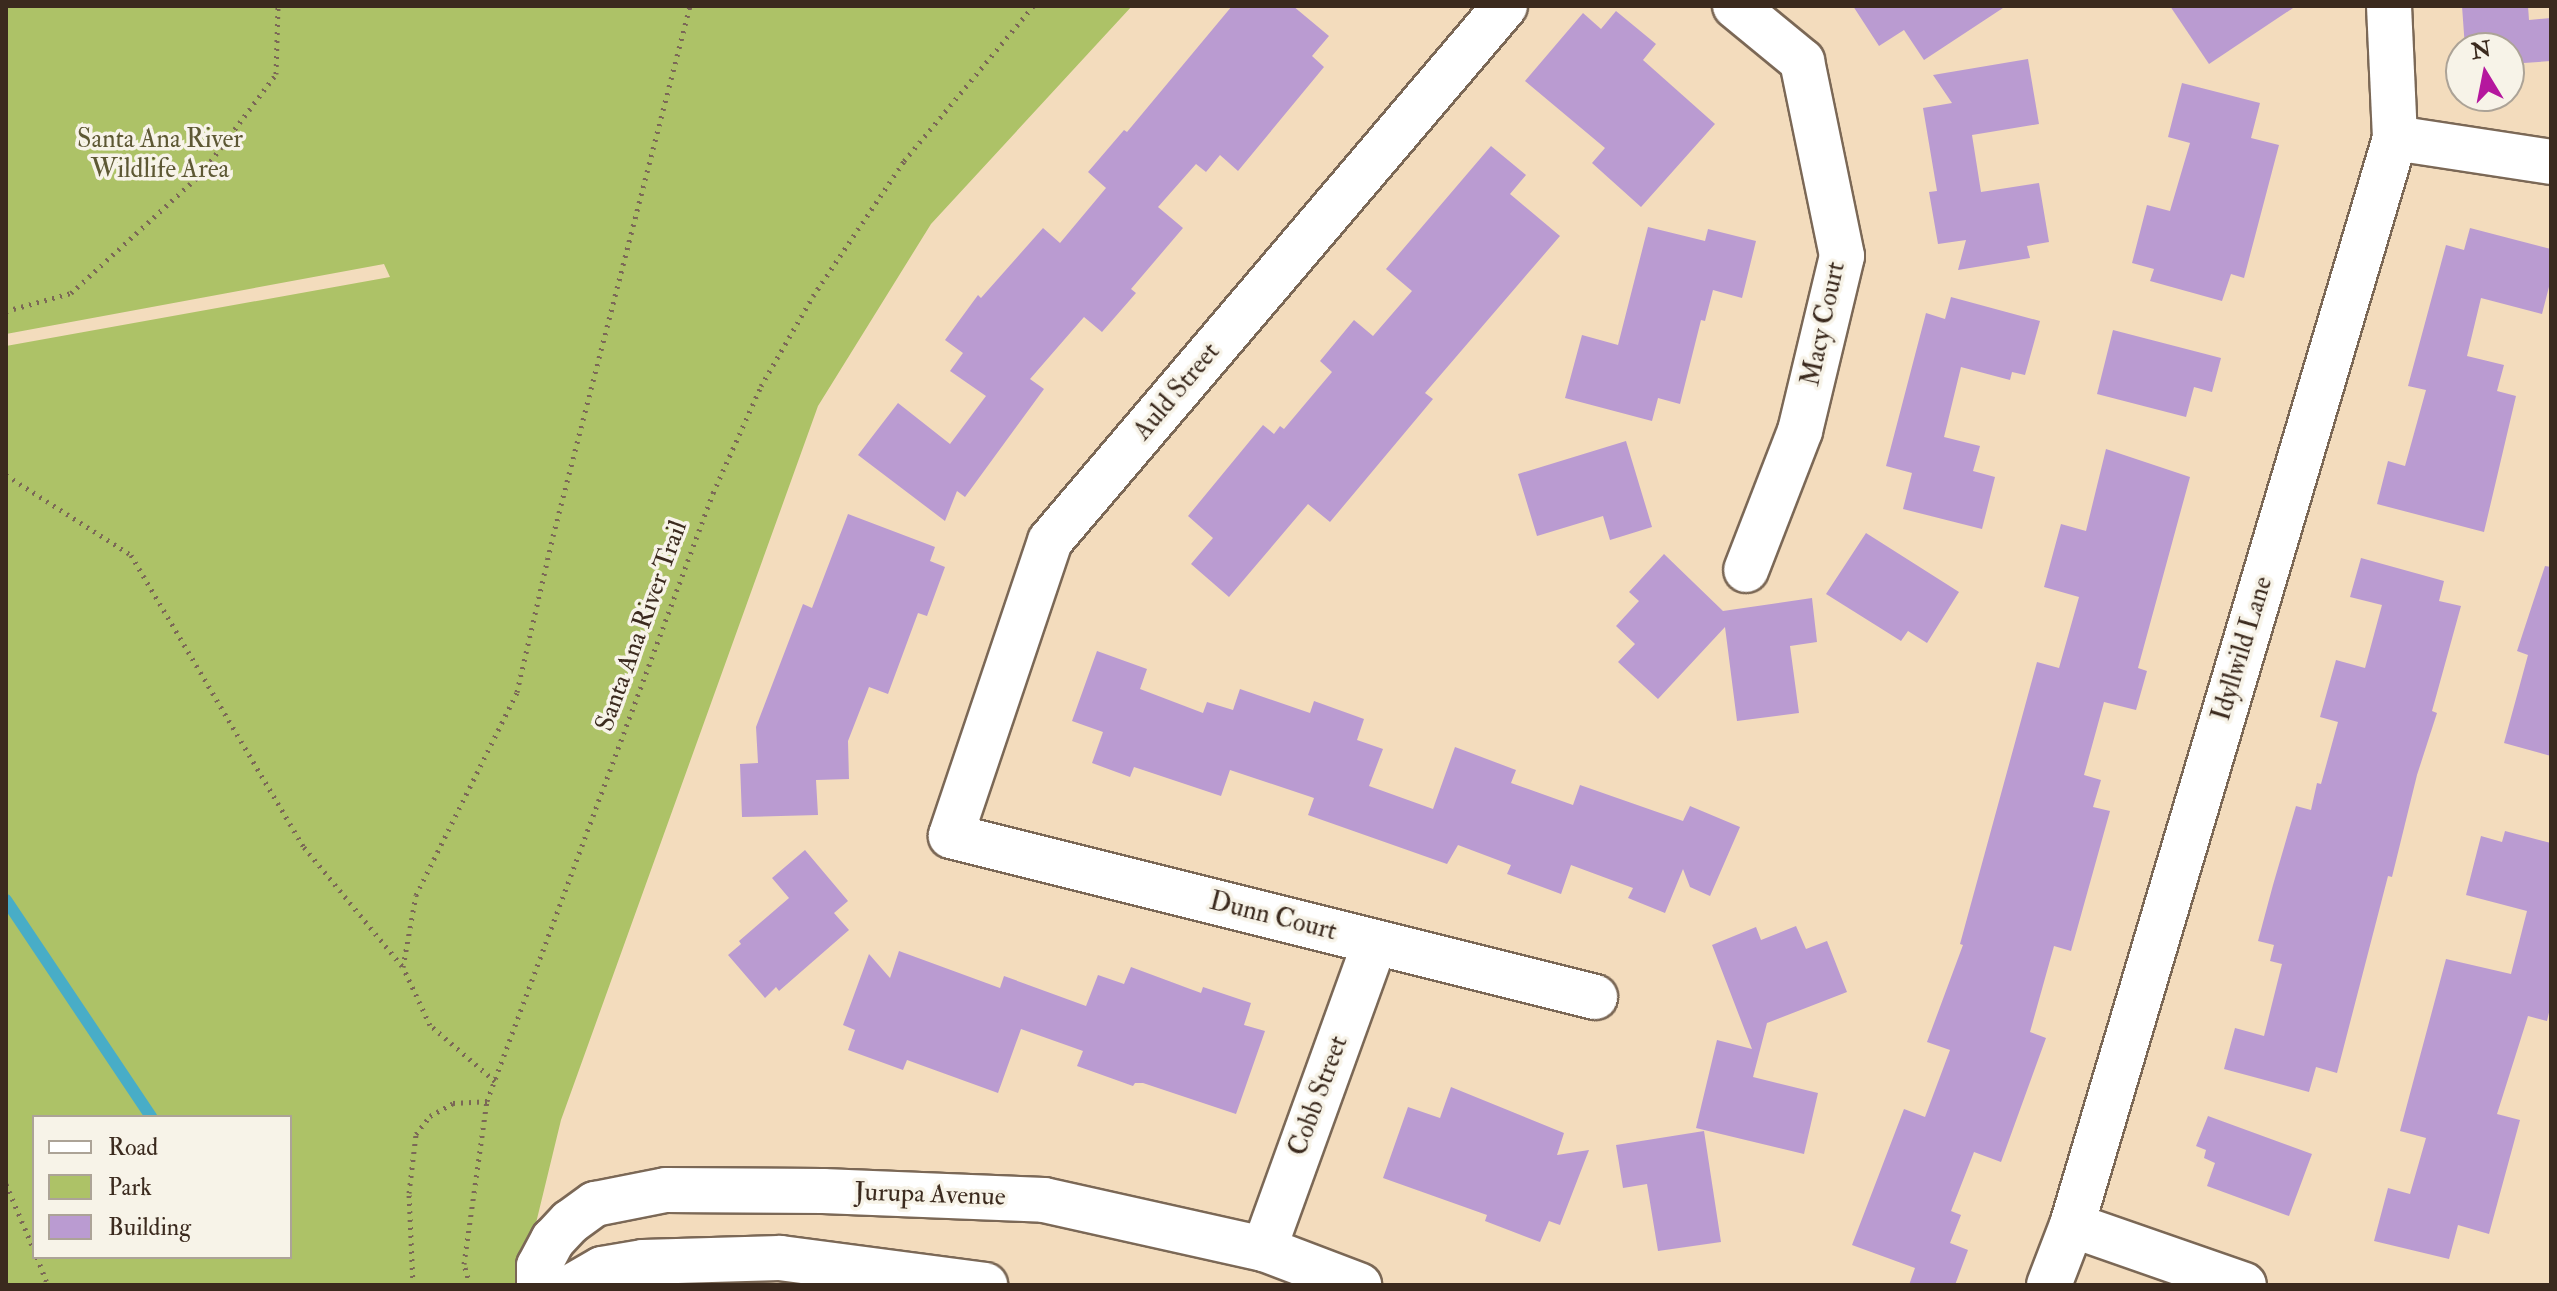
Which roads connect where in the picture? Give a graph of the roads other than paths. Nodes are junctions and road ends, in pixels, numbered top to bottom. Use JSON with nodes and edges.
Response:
{"nodes":[{"id":1,"x":1505,"y":6,"type":"edge"},
{"id":2,"x":1735,"y":6,"type":"edge"},
{"id":3,"x":2389,"y":6,"type":"edge"},
{"id":4,"x":2395,"y":138,"type":"junction"},
{"id":5,"x":2551,"y":162,"type":"edge"},
{"id":6,"x":1746,"y":570,"type":"dead end"},
{"id":7,"x":951,"y":836,"type":"joint"},
{"id":8,"x":1375,"y":943,"type":"junction"},
{"id":9,"x":1595,"y":997,"type":"dead end"},
{"id":10,"x":2072,"y":1225,"type":"junction"},
{"id":11,"x":1264,"y":1249,"type":"junction"},
{"id":12,"x":539,"y":1285,"type":"edge"},
{"id":13,"x":574,"y":1285,"type":"edge"},
{"id":14,"x":985,"y":1285,"type":"edge"},
{"id":15,"x":1359,"y":1285,"type":"edge"},
{"id":16,"x":2049,"y":1285,"type":"edge"},
{"id":17,"x":2244,"y":1285,"type":"edge"}],
"edges":[{"from":1,"to":7,"type":"street","name":"Auld Street"},
{"from":2,"to":6,"type":"street","name":"Macy Court"},
{"from":3,"to":4,"type":"street","name":"Idyllwild Lane"},
{"from":4,"to":5,"type":"street"},
{"from":4,"to":10,"type":"street","name":"Idyllwild Lane"},
{"from":7,"to":8,"type":"street","name":"Dunn Court"},
{"from":8,"to":9,"type":"street","name":"Dunn Court"},
{"from":8,"to":11,"type":"street","name":"Cobb Street"},
{"from":10,"to":16,"type":"street","name":"Idyllwild Lane"},
{"from":10,"to":17,"type":"street"},
{"from":11,"to":12,"type":"street","name":"Jurupa Avenue"},
{"from":11,"to":15,"type":"street","name":"Jurupa Avenue"},
{"from":13,"to":14,"type":"street"}]}
